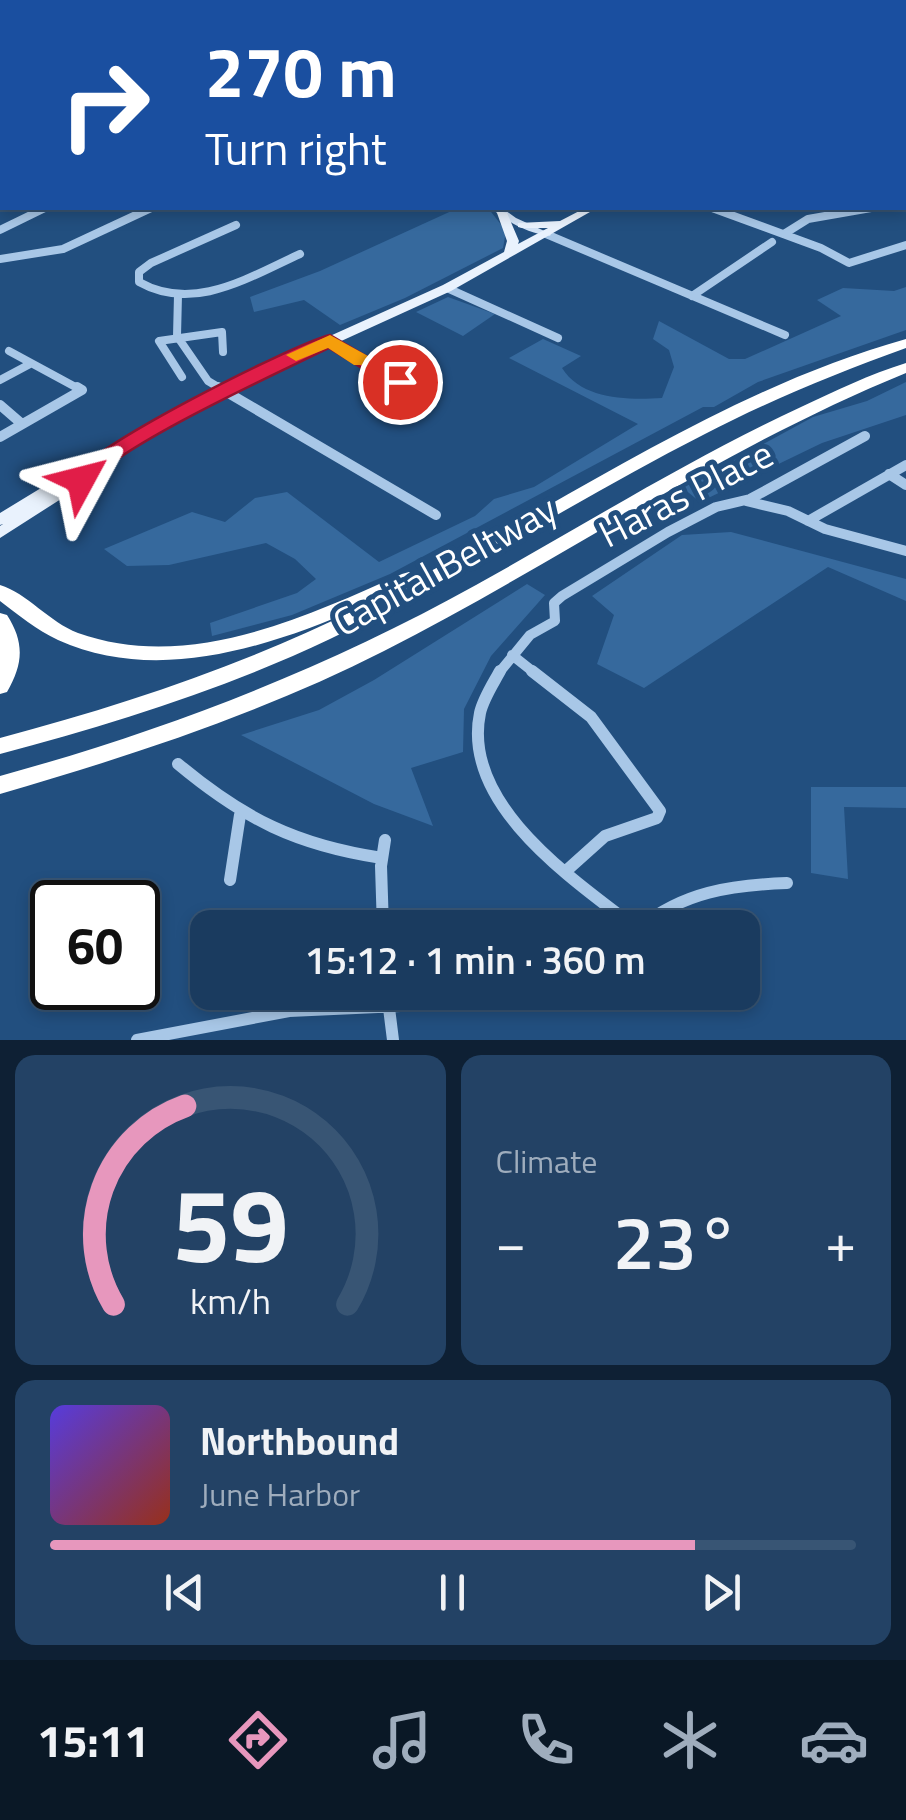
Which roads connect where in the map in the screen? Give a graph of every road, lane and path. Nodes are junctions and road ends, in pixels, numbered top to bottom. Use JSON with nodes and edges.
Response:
{"nodes":[{"id":1,"x":40,"y":210,"type":"edge"},
{"id":2,"x":147,"y":210,"type":"edge"},
{"id":3,"x":499,"y":210,"type":"edge"},
{"id":4,"x":589,"y":210,"type":"edge"},
{"id":5,"x":718,"y":210,"type":"edge"},
{"id":6,"x":860,"y":210,"type":"edge"},
{"id":7,"x":566,"y":223,"type":"junction"},
{"id":8,"x":236,"y":225,"type":"dead end"},
{"id":9,"x":522,"y":225,"type":"junction"},
{"id":10,"x":0,"y":230,"type":"edge"},
{"id":11,"x":546,"y":234,"type":"junction"},
{"id":12,"x":784,"y":234,"type":"junction"},
{"id":13,"x":772,"y":242,"type":"dead end"},
{"id":14,"x":906,"y":245,"type":"edge"},
{"id":15,"x":300,"y":254,"type":"dead end"},
{"id":16,"x":509,"y":255,"type":"junction"},
{"id":17,"x":0,"y":259,"type":"edge"},
{"id":18,"x":447,"y":288,"type":"junction"},
{"id":19,"x":178,"y":296,"type":"junction"},
{"id":20,"x":692,"y":296,"type":"junction"},
{"id":21,"x":785,"y":334,"type":"dead end"},
{"id":22,"x":178,"y":336,"type":"junction"},
{"id":23,"x":558,"y":338,"type":"dead end"},
{"id":24,"x":330,"y":340,"type":"junction"},
{"id":25,"x":906,"y":343,"type":"edge"},
{"id":26,"x":9,"y":351,"type":"dead end"},
{"id":27,"x":223,"y":352,"type":"dead end"},
{"id":28,"x":30,"y":364,"type":"junction"},
{"id":29,"x":906,"y":368,"type":"edge"},
{"id":30,"x":182,"y":378,"type":"dead end"},
{"id":31,"x":0,"y":380,"type":"edge"},
{"id":32,"x":400,"y":382,"type":"dead end"},
{"id":33,"x":218,"y":387,"type":"junction"},
{"id":34,"x":0,"y":404,"type":"edge"},
{"id":35,"x":22,"y":424,"type":"junction"},
{"id":36,"x":865,"y":436,"type":"dead end"},
{"id":37,"x":0,"y":437,"type":"edge"},
{"id":38,"x":642,"y":463,"type":"junction"},
{"id":39,"x":906,"y":464,"type":"edge"},
{"id":40,"x":82,"y":474,"type":"junction"},
{"id":41,"x":890,"y":474,"type":"junction"},
{"id":42,"x":906,"y":485,"type":"edge"},
{"id":43,"x":746,"y":501,"type":"junction"},
{"id":44,"x":436,"y":516,"type":"dead end"},
{"id":45,"x":0,"y":520,"type":"edge"},
{"id":46,"x":808,"y":521,"type":"junction"},
{"id":47,"x":0,"y":533,"type":"edge"},
{"id":48,"x":906,"y":551,"type":"edge"},
{"id":49,"x":0,"y":591,"type":"edge"},
{"id":50,"x":0,"y":620,"type":"edge"},
{"id":51,"x":512,"y":656,"type":"junction"},
{"id":52,"x":0,"y":687,"type":"edge"},
{"id":53,"x":268,"y":696,"type":"junction"},
{"id":54,"x":0,"y":746,"type":"edge"},
{"id":55,"x":178,"y":764,"type":"dead end"},
{"id":56,"x":0,"y":785,"type":"edge"},
{"id":57,"x":0,"y":796,"type":"edge"},
{"id":58,"x":240,"y":815,"type":"junction"},
{"id":59,"x":385,"y":840,"type":"dead end"},
{"id":60,"x":382,"y":858,"type":"junction"},
{"id":61,"x":566,"y":871,"type":"junction"},
{"id":62,"x":230,"y":880,"type":"dead end"},
{"id":63,"x":787,"y":883,"type":"dead end"},
{"id":64,"x":383,"y":910,"type":"edge"},
{"id":65,"x":615,"y":910,"type":"edge"},
{"id":66,"x":662,"y":910,"type":"edge"},
{"id":67,"x":306,"y":1010,"type":"edge"},
{"id":68,"x":389,"y":1010,"type":"edge"},
{"id":69,"x":137,"y":1040,"type":"edge"},
{"id":70,"x":393,"y":1040,"type":"edge"}],
"edges":[{"from":1,"to":10,"type":"street"},
{"from":2,"to":17,"type":"street"},
{"from":3,"to":9,"type":"main road"},
{"from":3,"to":16,"type":"main road"},
{"from":4,"to":7,"type":"main road"},
{"from":5,"to":12,"type":"street"},
{"from":6,"to":12,"type":"street"},
{"from":7,"to":9,"type":"main road"},
{"from":7,"to":11,"type":"main road"},
{"from":8,"to":19,"type":"street"},
{"from":9,"to":11,"type":"main road"},
{"from":11,"to":16,"type":"main road"},
{"from":11,"to":20,"type":"street"},
{"from":12,"to":14,"type":"street"},
{"from":13,"to":20,"type":"street"},
{"from":15,"to":19,"type":"street"},
{"from":16,"to":18,"type":"main road"},
{"from":18,"to":23,"type":"street"},
{"from":18,"to":24,"type":"main road"},
{"from":19,"to":22,"type":"street"},
{"from":20,"to":21,"type":"street"},
{"from":22,"to":27,"type":"street"},
{"from":22,"to":30,"type":"street"},
{"from":22,"to":33,"type":"street"},
{"from":24,"to":32,"type":"street"},
{"from":24,"to":33,"type":"main road"},
{"from":25,"to":38,"type":"highway","name":"Capital Beltway"},
{"from":26,"to":28,"type":"street"},
{"from":28,"to":31,"type":"street"},
{"from":28,"to":35,"type":"street"},
{"from":29,"to":53,"type":"highway","name":"Capital Beltway"},
{"from":33,"to":40,"type":"main road"},
{"from":33,"to":44,"type":"street"},
{"from":34,"to":35,"type":"street"},
{"from":35,"to":37,"type":"street"},
{"from":36,"to":43,"type":"street","name":"Haras Place"},
{"from":38,"to":49,"type":"highway"},
{"from":38,"to":54,"type":"highway","name":"Capital Beltway"},
{"from":39,"to":41,"type":"street"},
{"from":40,"to":45,"type":"main road"},
{"from":40,"to":47,"type":"main road"},
{"from":41,"to":42,"type":"street"},
{"from":41,"to":46,"type":"street"},
{"from":43,"to":46,"type":"street"},
{"from":43,"to":51,"type":"street","name":"Haras Place"},
{"from":46,"to":48,"type":"street"},
{"from":50,"to":52,"type":"highway"},
{"from":51,"to":61,"type":"street","name":"Haras Place"},
{"from":51,"to":61,"type":"street"},
{"from":53,"to":56,"type":"highway","name":"Capital Beltway"},
{"from":53,"to":57,"type":"highway"},
{"from":55,"to":58,"type":"street"},
{"from":58,"to":60,"type":"street"},
{"from":58,"to":62,"type":"street"},
{"from":59,"to":60,"type":"street"},
{"from":60,"to":64,"type":"street"},
{"from":61,"to":65,"type":"street","name":"Haras Place"},
{"from":63,"to":66,"type":"street"},
{"from":67,"to":69,"type":"street"},
{"from":68,"to":70,"type":"street"}]}
